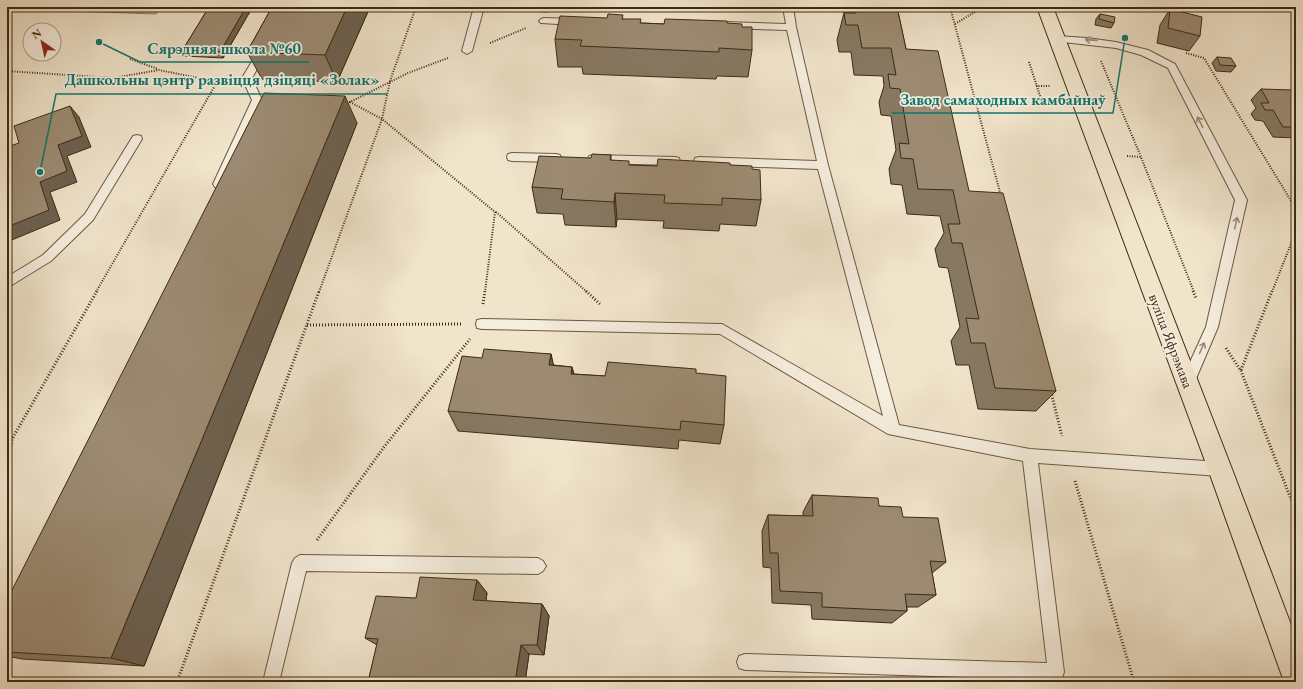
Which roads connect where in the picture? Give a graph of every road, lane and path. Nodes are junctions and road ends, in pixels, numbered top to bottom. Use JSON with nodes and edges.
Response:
{"nodes":[{"id":1,"x":416,"y":7,"type":"edge"},
{"id":2,"x":479,"y":7,"type":"edge"},
{"id":3,"x":788,"y":7,"type":"edge"},
{"id":4,"x":950,"y":7,"type":"edge"},
{"id":5,"x":983,"y":7,"type":"edge"},
{"id":6,"x":1044,"y":7,"type":"edge"},
{"id":7,"x":544,"y":21,"type":"joint"},
{"id":8,"x":584,"y":22,"type":"edge"},
{"id":9,"x":955,"y":24,"type":"junction"},
{"id":10,"x":719,"y":25,"type":"edge"},
{"id":11,"x":791,"y":27,"type":"junction"},
{"id":12,"x":269,"y":39,"type":"edge"},
{"id":13,"x":1057,"y":39,"type":"junction"},
{"id":14,"x":1092,"y":40,"type":"junction"},
{"id":15,"x":467,"y":51,"type":"junction"},
{"id":16,"x":1204,"y":58,"type":"dead end"},
{"id":17,"x":130,"y":59,"type":"dead end"},
{"id":18,"x":1029,"y":62,"type":"dead end"},
{"id":19,"x":159,"y":70,"type":"junction"},
{"id":20,"x":7,"y":71,"type":"edge"},
{"id":21,"x":390,"y":81,"type":"junction"},
{"id":22,"x":217,"y":82,"type":"junction"},
{"id":23,"x":252,"y":89,"type":"junction"},
{"id":24,"x":343,"y":102,"type":"edge"},
{"id":25,"x":350,"y":102,"type":"junction"},
{"id":26,"x":1042,"y":102,"type":"dead end"},
{"id":27,"x":382,"y":119,"type":"junction"},
{"id":28,"x":137,"y":139,"type":"dead end"},
{"id":29,"x":512,"y":157,"type":"dead end"},
{"id":30,"x":568,"y":158,"type":"edge"},
{"id":31,"x":584,"y":158,"type":"edge"},
{"id":32,"x":823,"y":165,"type":"junction"},
{"id":33,"x":1154,"y":193,"type":"dead end"},
{"id":34,"x":215,"y":194,"type":"edge"},
{"id":35,"x":1001,"y":198,"type":"edge"},
{"id":36,"x":1296,"y":209,"type":"edge"},
{"id":37,"x":495,"y":212,"type":"junction"},
{"id":38,"x":1296,"y":231,"type":"edge"},
{"id":39,"x":7,"y":283,"type":"edge"},
{"id":40,"x":482,"y":324,"type":"junction"},
{"id":41,"x":307,"y":325,"type":"junction"},
{"id":42,"x":626,"y":327,"type":"junction"},
{"id":43,"x":1241,"y":371,"type":"dead end"},
{"id":44,"x":1187,"y":384,"type":"junction"},
{"id":45,"x":1050,"y":391,"type":"edge"},
{"id":46,"x":892,"y":430,"type":"junction"},
{"id":47,"x":1030,"y":456,"type":"junction"},
{"id":48,"x":1068,"y":460,"type":"junction"},
{"id":49,"x":7,"y":467,"type":"edge"},
{"id":50,"x":1220,"y":469,"type":"junction"},
{"id":51,"x":300,"y":563,"type":"junction"},
{"id":52,"x":538,"y":566,"type":"dead end"},
{"id":53,"x":745,"y":662,"type":"dead end"},
{"id":54,"x":1296,"y":676,"type":"edge"},
{"id":55,"x":177,"y":682,"type":"edge"},
{"id":56,"x":271,"y":682,"type":"edge"},
{"id":57,"x":1134,"y":682,"type":"edge"}],
"edges":[{"from":1,"to":21,"type":"path"},
{"from":2,"to":15,"type":"lane"},
{"from":3,"to":11,"type":"lane"},
{"from":4,"to":9,"type":"path"},
{"from":5,"to":9,"type":"path"},
{"from":6,"to":13,"type":"main road","name":"вуліца Яфрэмава"},
{"from":7,"to":8,"type":"lane"},
{"from":7,"to":15,"type":"path"},
{"from":9,"to":35,"type":"path"},
{"from":10,"to":11,"type":"lane"},
{"from":11,"to":32,"type":"lane"},
{"from":12,"to":23,"type":"lane"},
{"from":14,"to":13,"type":"lane","one_way":true},
{"from":13,"to":44,"type":"main road","name":"вуліца Яфрэмава"},
{"from":14,"to":33,"type":"path"},
{"from":44,"to":14,"type":"lane","one_way":true},
{"from":15,"to":21,"type":"path"},
{"from":16,"to":36,"type":"path"},
{"from":17,"to":19,"type":"path"},
{"from":18,"to":26,"type":"path"},
{"from":19,"to":20,"type":"path"},
{"from":19,"to":22,"type":"path"},
{"from":21,"to":25,"type":"path"},
{"from":21,"to":27,"type":"path"},
{"from":22,"to":23,"type":"path"},
{"from":22,"to":49,"type":"path"},
{"from":23,"to":34,"type":"lane"},
{"from":24,"to":25,"type":"path"},
{"from":25,"to":27,"type":"path"},
{"from":27,"to":37,"type":"path"},
{"from":27,"to":41,"type":"path"},
{"from":28,"to":39,"type":"lane"},
{"from":29,"to":30,"type":"lane"},
{"from":31,"to":32,"type":"lane"},
{"from":32,"to":46,"type":"lane"},
{"from":37,"to":40,"type":"path"},
{"from":37,"to":42,"type":"path"},
{"from":38,"to":43,"type":"path"},
{"from":40,"to":41,"type":"path"},
{"from":40,"to":42,"type":"lane"},
{"from":40,"to":51,"type":"path"},
{"from":41,"to":55,"type":"path"},
{"from":42,"to":46,"type":"lane"},
{"from":44,"to":50,"type":"main road","name":"вуліца Яфрэмава"},
{"from":45,"to":48,"type":"path"},
{"from":46,"to":47,"type":"lane"},
{"from":47,"to":48,"type":"lane"},
{"from":47,"to":53,"type":"lane"},
{"from":48,"to":50,"type":"lane"},
{"from":48,"to":57,"type":"path"},
{"from":50,"to":54,"type":"main road","name":"вуліца Яфрэмава"},
{"from":51,"to":52,"type":"lane"},
{"from":51,"to":56,"type":"lane"}]}
